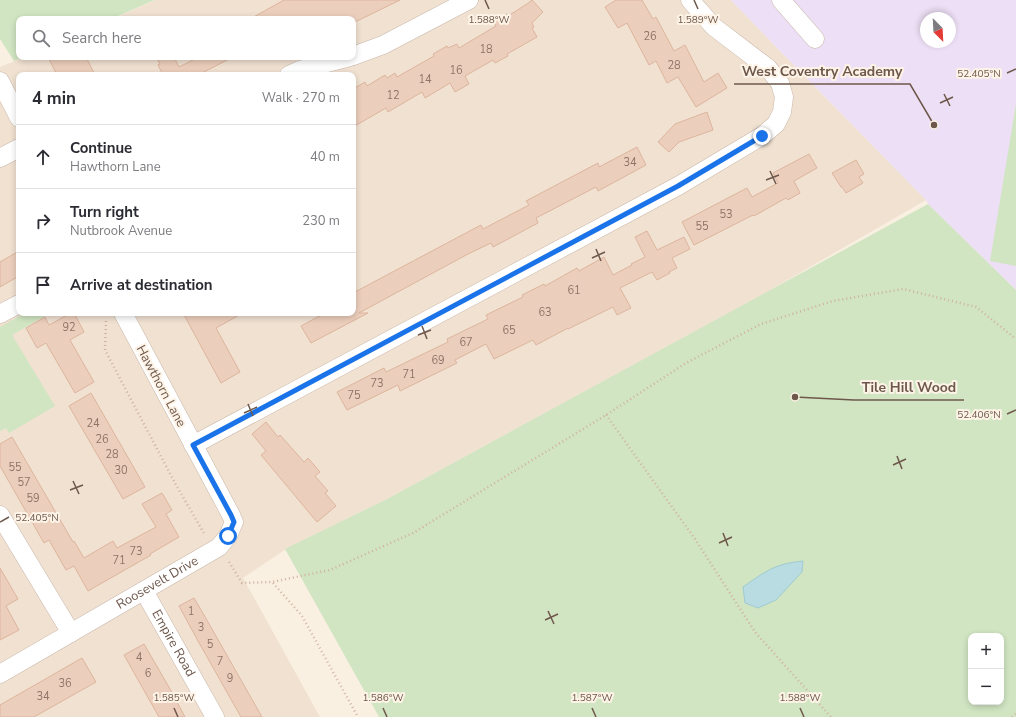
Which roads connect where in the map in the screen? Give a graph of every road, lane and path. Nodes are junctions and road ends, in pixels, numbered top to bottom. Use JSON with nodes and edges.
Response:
{"nodes":[{"id":1,"x":469,"y":0,"type":"edge"},
{"id":2,"x":690,"y":0,"type":"edge"},
{"id":3,"x":781,"y":0,"type":"edge"},
{"id":4,"x":815,"y":39,"type":"dead end"},
{"id":5,"x":356,"y":55,"type":"edge"},
{"id":6,"x":338,"y":60,"type":"edge"},
{"id":7,"x":296,"y":72,"type":"edge"},
{"id":8,"x":0,"y":81,"type":"edge"},
{"id":9,"x":16,"y":112,"type":"edge"},
{"id":10,"x":16,"y":150,"type":"edge"},
{"id":11,"x":0,"y":158,"type":"edge"},
{"id":12,"x":16,"y":306,"type":"edge"},
{"id":13,"x":0,"y":314,"type":"edge"},
{"id":14,"x":114,"y":316,"type":"edge"},
{"id":15,"x":1016,"y":339,"type":"edge"},
{"id":16,"x":606,"y":415,"type":"junction"},
{"id":17,"x":193,"y":445,"type":"junction"},
{"id":18,"x":0,"y":515,"type":"edge"},
{"id":19,"x":234,"y":522,"type":"joint"},
{"id":20,"x":219,"y":547,"type":"junction"},
{"id":21,"x":272,"y":582,"type":"junction"},
{"id":22,"x":144,"y":591,"type":"junction"},
{"id":23,"x":71,"y":633,"type":"junction"},
{"id":24,"x":0,"y":674,"type":"edge"},
{"id":25,"x":1016,"y":714,"type":"edge"},
{"id":26,"x":215,"y":717,"type":"edge"},
{"id":27,"x":358,"y":717,"type":"edge"},
{"id":28,"x":831,"y":717,"type":"edge"},
{"id":29,"x":1012,"y":717,"type":"edge"}],
"edges":[{"from":1,"to":5,"type":"street"},
{"from":2,"to":17,"type":"street"},
{"from":3,"to":4,"type":"street"},
{"from":6,"to":7,"type":"street"},
{"from":8,"to":9,"type":"street"},
{"from":10,"to":11,"type":"street"},
{"from":12,"to":13,"type":"street"},
{"from":14,"to":17,"type":"street","name":"Hawthorn Lane"},
{"from":14,"to":20,"type":"path"},
{"from":15,"to":16,"type":"path"},
{"from":16,"to":21,"type":"path"},
{"from":16,"to":28,"type":"path"},
{"from":17,"to":19,"type":"street","name":"Hawthorn Lane"},
{"from":18,"to":23,"type":"street"},
{"from":19,"to":20,"type":"street","name":"Roosevelt Drive"},
{"from":20,"to":21,"type":"path"},
{"from":20,"to":22,"type":"street","name":"Roosevelt Drive"},
{"from":21,"to":27,"type":"path"},
{"from":22,"to":23,"type":"street","name":"Roosevelt Drive"},
{"from":22,"to":26,"type":"street","name":"Empire Road"},
{"from":23,"to":24,"type":"street","name":"Roosevelt Drive"},
{"from":25,"to":29,"type":"path"}]}
